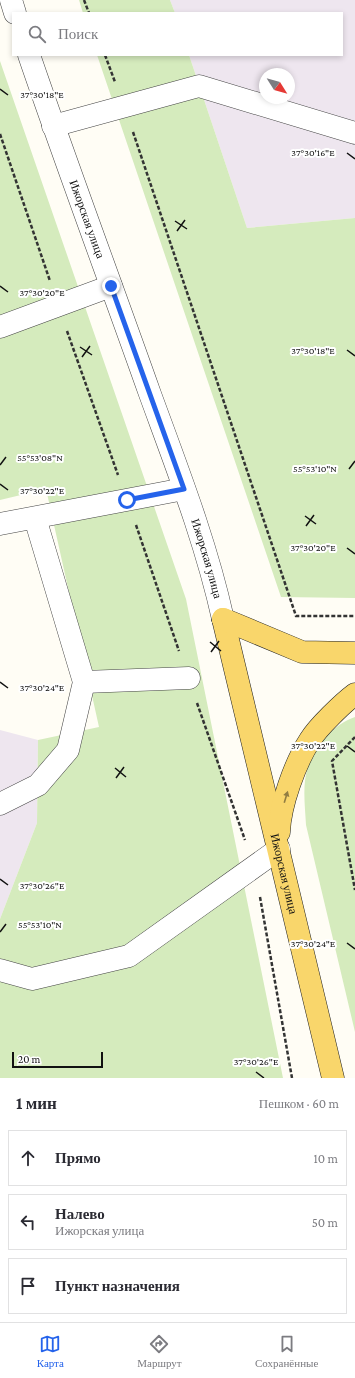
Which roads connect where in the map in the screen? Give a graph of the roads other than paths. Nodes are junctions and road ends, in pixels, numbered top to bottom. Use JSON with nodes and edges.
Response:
{"nodes":[{"id":1,"x":11,"y":0,"type":"edge"},
{"id":2,"x":15,"y":12,"type":"edge"},
{"id":3,"x":29,"y":56,"type":"edge"},
{"id":4,"x":53,"y":126,"type":"junction"},
{"id":5,"x":355,"y":133,"type":"edge"},
{"id":6,"x":111,"y":286,"type":"junction"},
{"id":7,"x":0,"y":327,"type":"edge"},
{"id":8,"x":184,"y":489,"type":"junction"},
{"id":9,"x":35,"y":518,"type":"junction"},
{"id":10,"x":0,"y":524,"type":"edge"},
{"id":11,"x":223,"y":619,"type":"junction"},
{"id":12,"x":355,"y":653,"type":"edge"},
{"id":13,"x":189,"y":678,"type":"road end"},
{"id":14,"x":84,"y":682,"type":"junction"},
{"id":15,"x":355,"y":694,"type":"edge"},
{"id":16,"x":0,"y":804,"type":"edge"},
{"id":17,"x":279,"y":849,"type":"junction"},
{"id":18,"x":0,"y":970,"type":"edge"},
{"id":19,"x":333,"y":1078,"type":"edge"}],
"edges":[{"from":1,"to":2,"type":"street"},
{"from":3,"to":4,"type":"street","name":"Ижорская улица"},
{"from":4,"to":5,"type":"street"},
{"from":4,"to":6,"type":"street","name":"Ижорская улица"},
{"from":6,"to":7,"type":"street"},
{"from":6,"to":8,"type":"street","name":"Ижорская улица"},
{"from":8,"to":9,"type":"street"},
{"from":8,"to":11,"type":"street","name":"Ижорская улица"},
{"from":9,"to":10,"type":"street"},
{"from":9,"to":14,"type":"street"},
{"from":11,"to":12,"type":"main road"},
{"from":11,"to":17,"type":"main road","name":"Ижорская улица"},
{"from":13,"to":14,"type":"street"},
{"from":14,"to":16,"type":"street"},
{"from":17,"to":15,"type":"main road","one_way":true},
{"from":17,"to":18,"type":"street"},
{"from":17,"to":19,"type":"main road","name":"Ижорская улица"}]}
